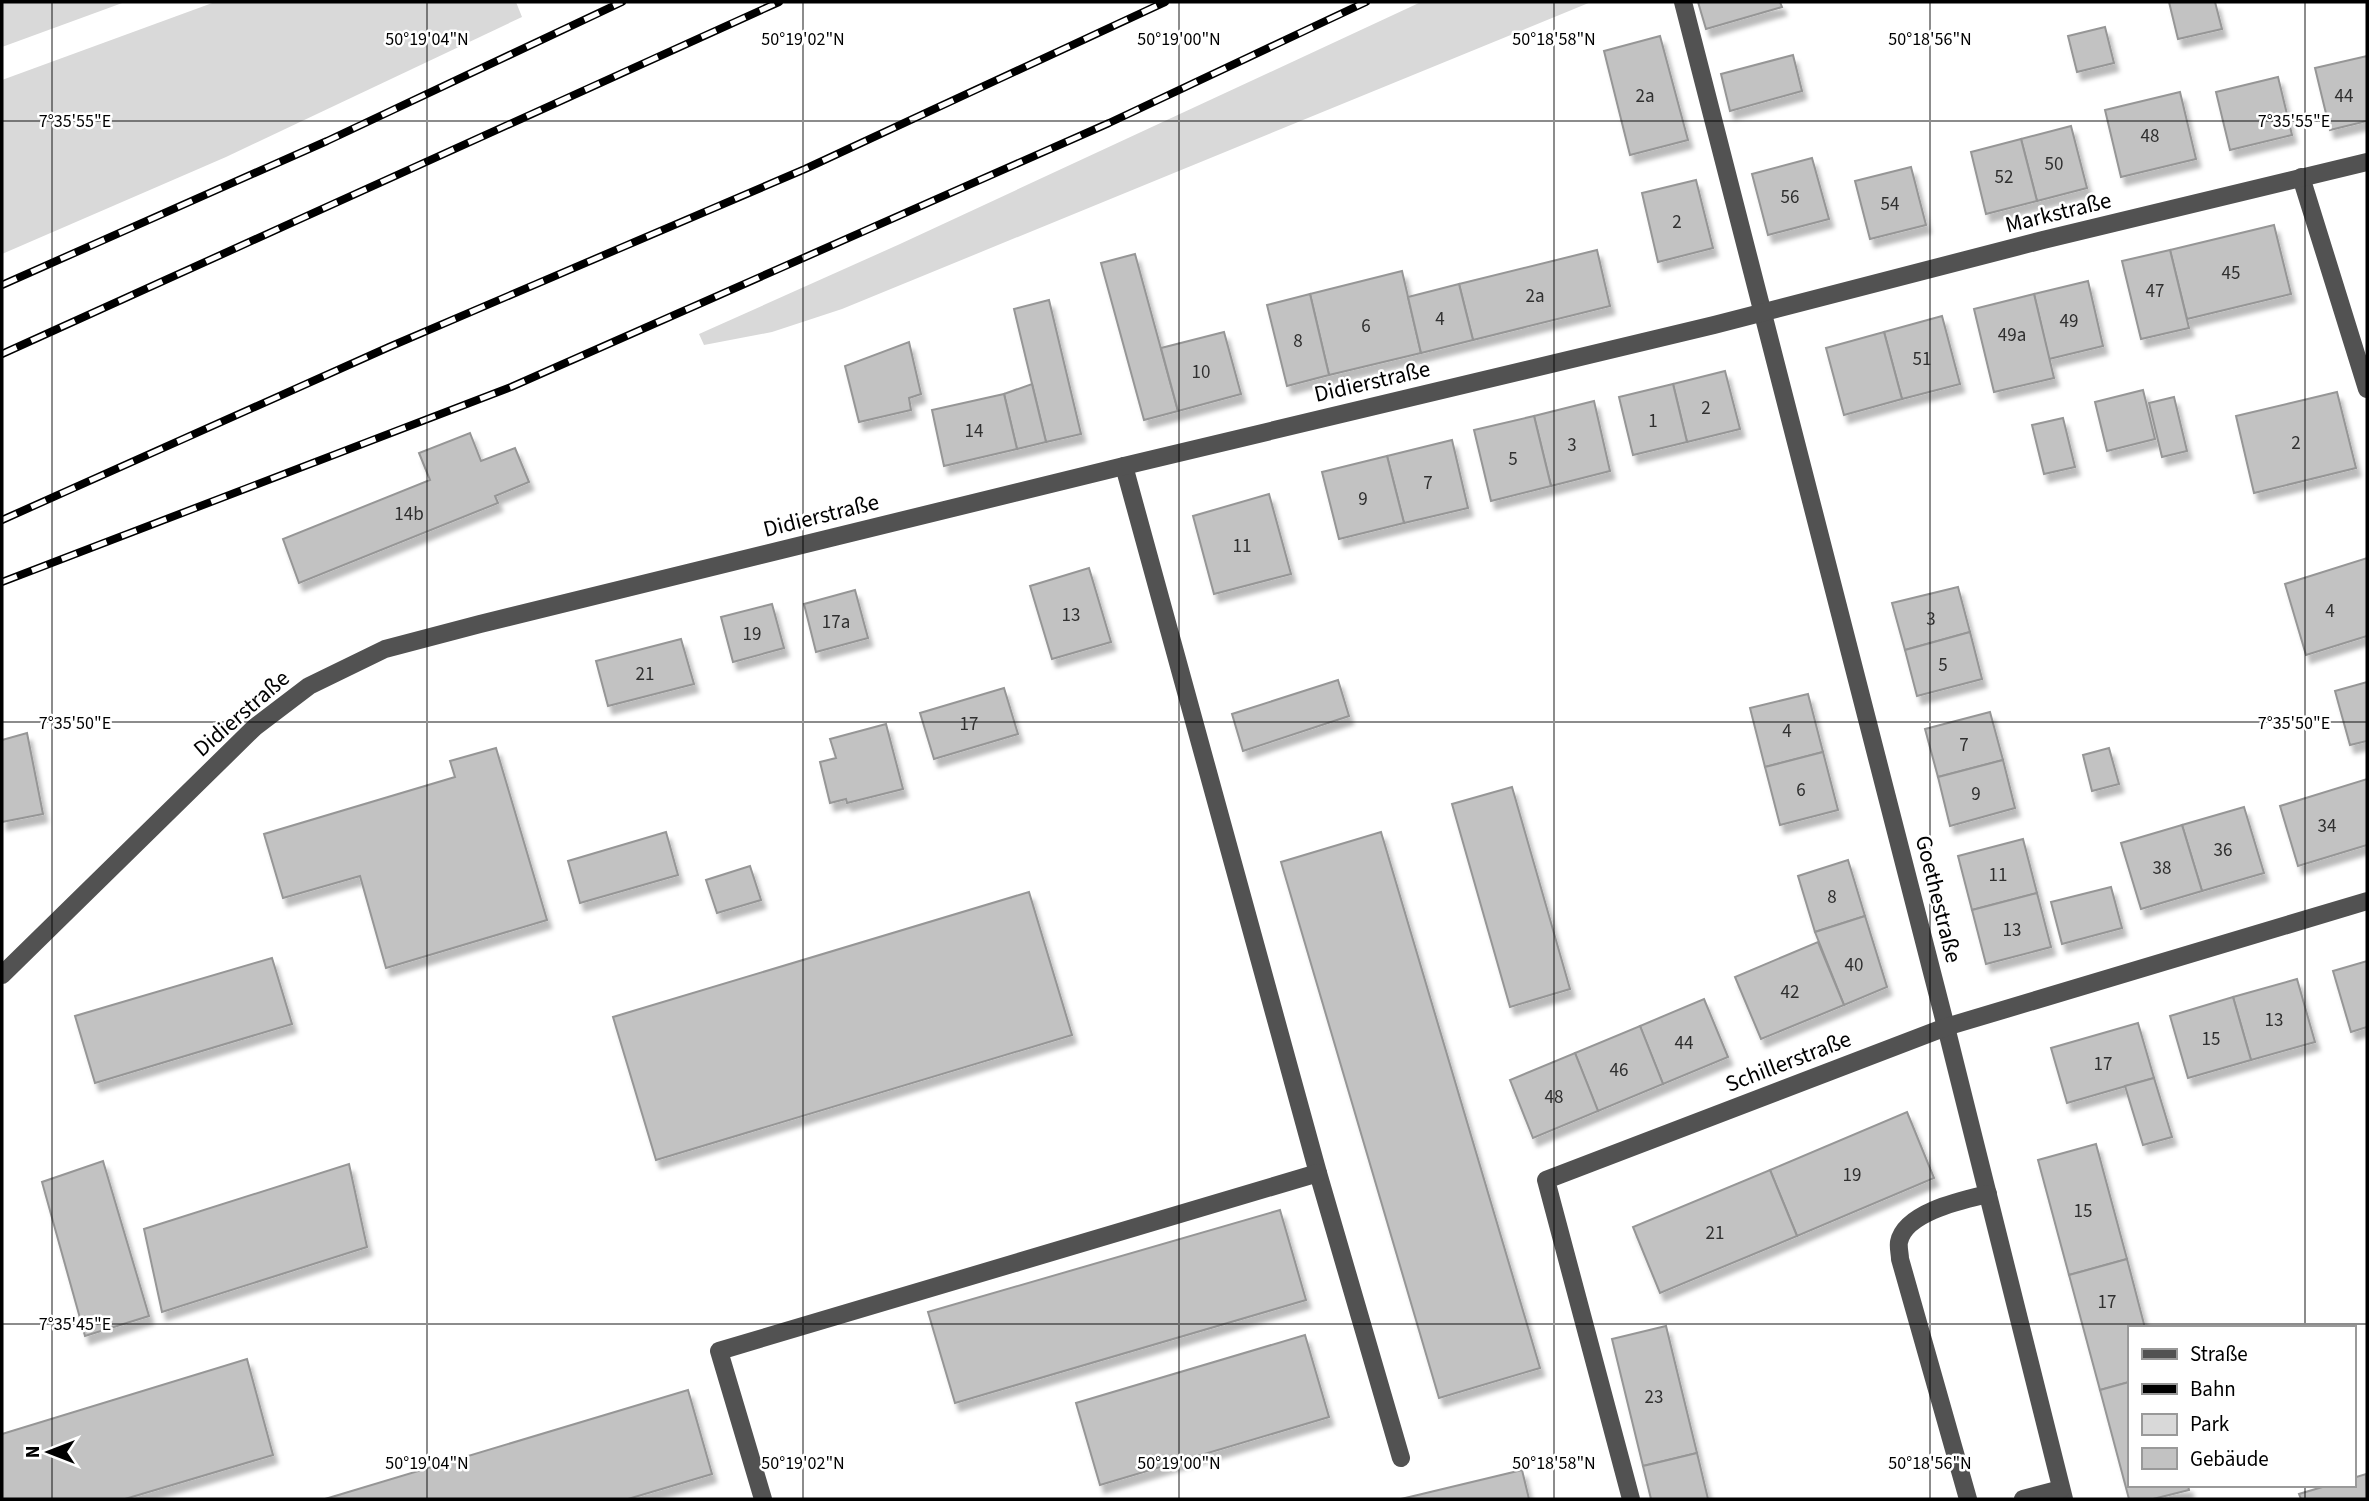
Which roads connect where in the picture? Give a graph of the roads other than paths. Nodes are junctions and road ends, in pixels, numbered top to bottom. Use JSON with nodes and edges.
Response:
{"nodes":[{"id":1,"x":1683,"y":2,"type":"edge"},
{"id":2,"x":2367,"y":162,"type":"edge"},
{"id":3,"x":2301,"y":177,"type":"junction"},
{"id":4,"x":1762,"y":313,"type":"junction"},
{"id":5,"x":2367,"y":389,"type":"edge"},
{"id":6,"x":1124,"y":466,"type":"junction"},
{"id":7,"x":2367,"y":901,"type":"edge"},
{"id":8,"x":2,"y":975,"type":"edge"},
{"id":9,"x":1947,"y":1027,"type":"junction"},
{"id":10,"x":1318,"y":1173,"type":"junction"},
{"id":11,"x":1988,"y":1194,"type":"junction"},
{"id":12,"x":1401,"y":1458,"type":"dead end"},
{"id":13,"x":2063,"y":1494,"type":"edge"},
{"id":14,"x":763,"y":1499,"type":"edge"},
{"id":15,"x":1631,"y":1499,"type":"edge"},
{"id":16,"x":1968,"y":1499,"type":"edge"},
{"id":17,"x":2023,"y":1499,"type":"edge"}],
"edges":[{"from":1,"to":4,"type":"street","name":"Goethestraße"},
{"from":2,"to":3,"type":"street","name":"Markstraße"},
{"from":3,"to":4,"type":"street","name":"Markstraße"},
{"from":3,"to":5,"type":"street"},
{"from":4,"to":6,"type":"street","name":"Didierstraße"},
{"from":4,"to":9,"type":"street","name":"Goethestraße"},
{"from":6,"to":8,"type":"street","name":"Didierstraße"},
{"from":6,"to":10,"type":"street"},
{"from":7,"to":9,"type":"street","name":"Schillerstraße"},
{"from":9,"to":11,"type":"street","name":"Goethestraße"},
{"from":9,"to":15,"type":"street","name":"Schillerstraße"},
{"from":10,"to":12,"type":"street"},
{"from":10,"to":14,"type":"street"},
{"from":11,"to":13,"type":"street","name":"Goethestraße"},
{"from":11,"to":16,"type":"street"},
{"from":13,"to":17,"type":"street"}]}
